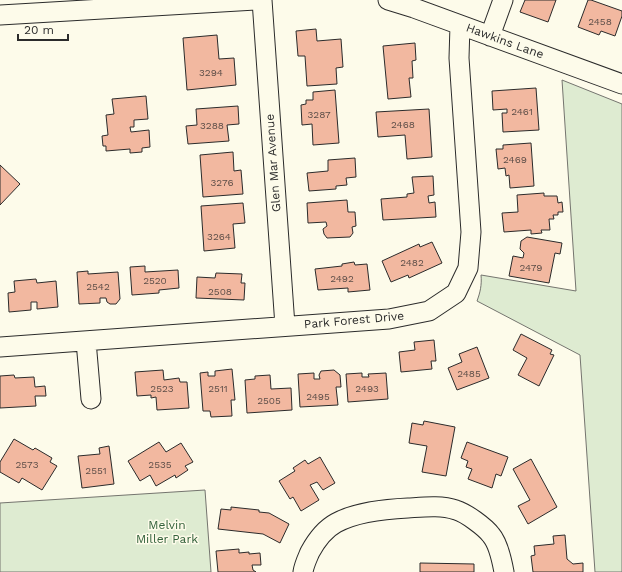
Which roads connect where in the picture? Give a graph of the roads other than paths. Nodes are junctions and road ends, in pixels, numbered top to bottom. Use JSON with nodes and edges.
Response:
{"nodes":[{"id":1,"x":257,"y":0,"type":"edge"},
{"id":2,"x":262,"y":0,"type":"edge"},
{"id":3,"x":388,"y":0,"type":"edge"},
{"id":4,"x":503,"y":0,"type":"edge"},
{"id":5,"x":189,"y":2,"type":"edge"},
{"id":6,"x":0,"y":15,"type":"edge"},
{"id":7,"x":460,"y":25,"type":"junction"},
{"id":8,"x":490,"y":36,"type":"junction"},
{"id":9,"x":621,"y":82,"type":"edge"},
{"id":10,"x":285,"y":326,"type":"junction"},
{"id":11,"x":86,"y":341,"type":"junction"},
{"id":12,"x":0,"y":347,"type":"edge"},
{"id":13,"x":90,"y":399,"type":"dead end"},
{"id":14,"x":303,"y":572,"type":"edge"},
{"id":15,"x":504,"y":572,"type":"edge"}],
"edges":[{"from":1,"to":5,"type":"street"},
{"from":2,"to":10,"type":"street","name":"Glen Mar Avenue"},
{"from":3,"to":7,"type":"street","name":"Hawkins Lane"},
{"from":4,"to":8,"type":"street"},
{"from":5,"to":6,"type":"street"},
{"from":7,"to":8,"type":"street","name":"Hawkins Lane"},
{"from":7,"to":10,"type":"street","name":"Park Forest Drive"},
{"from":8,"to":9,"type":"street","name":"Hawkins Lane"},
{"from":10,"to":11,"type":"street","name":"Park Forest Drive"},
{"from":11,"to":12,"type":"street","name":"Park Forest Drive"},
{"from":11,"to":13,"type":"street"},
{"from":14,"to":15,"type":"street"}]}
